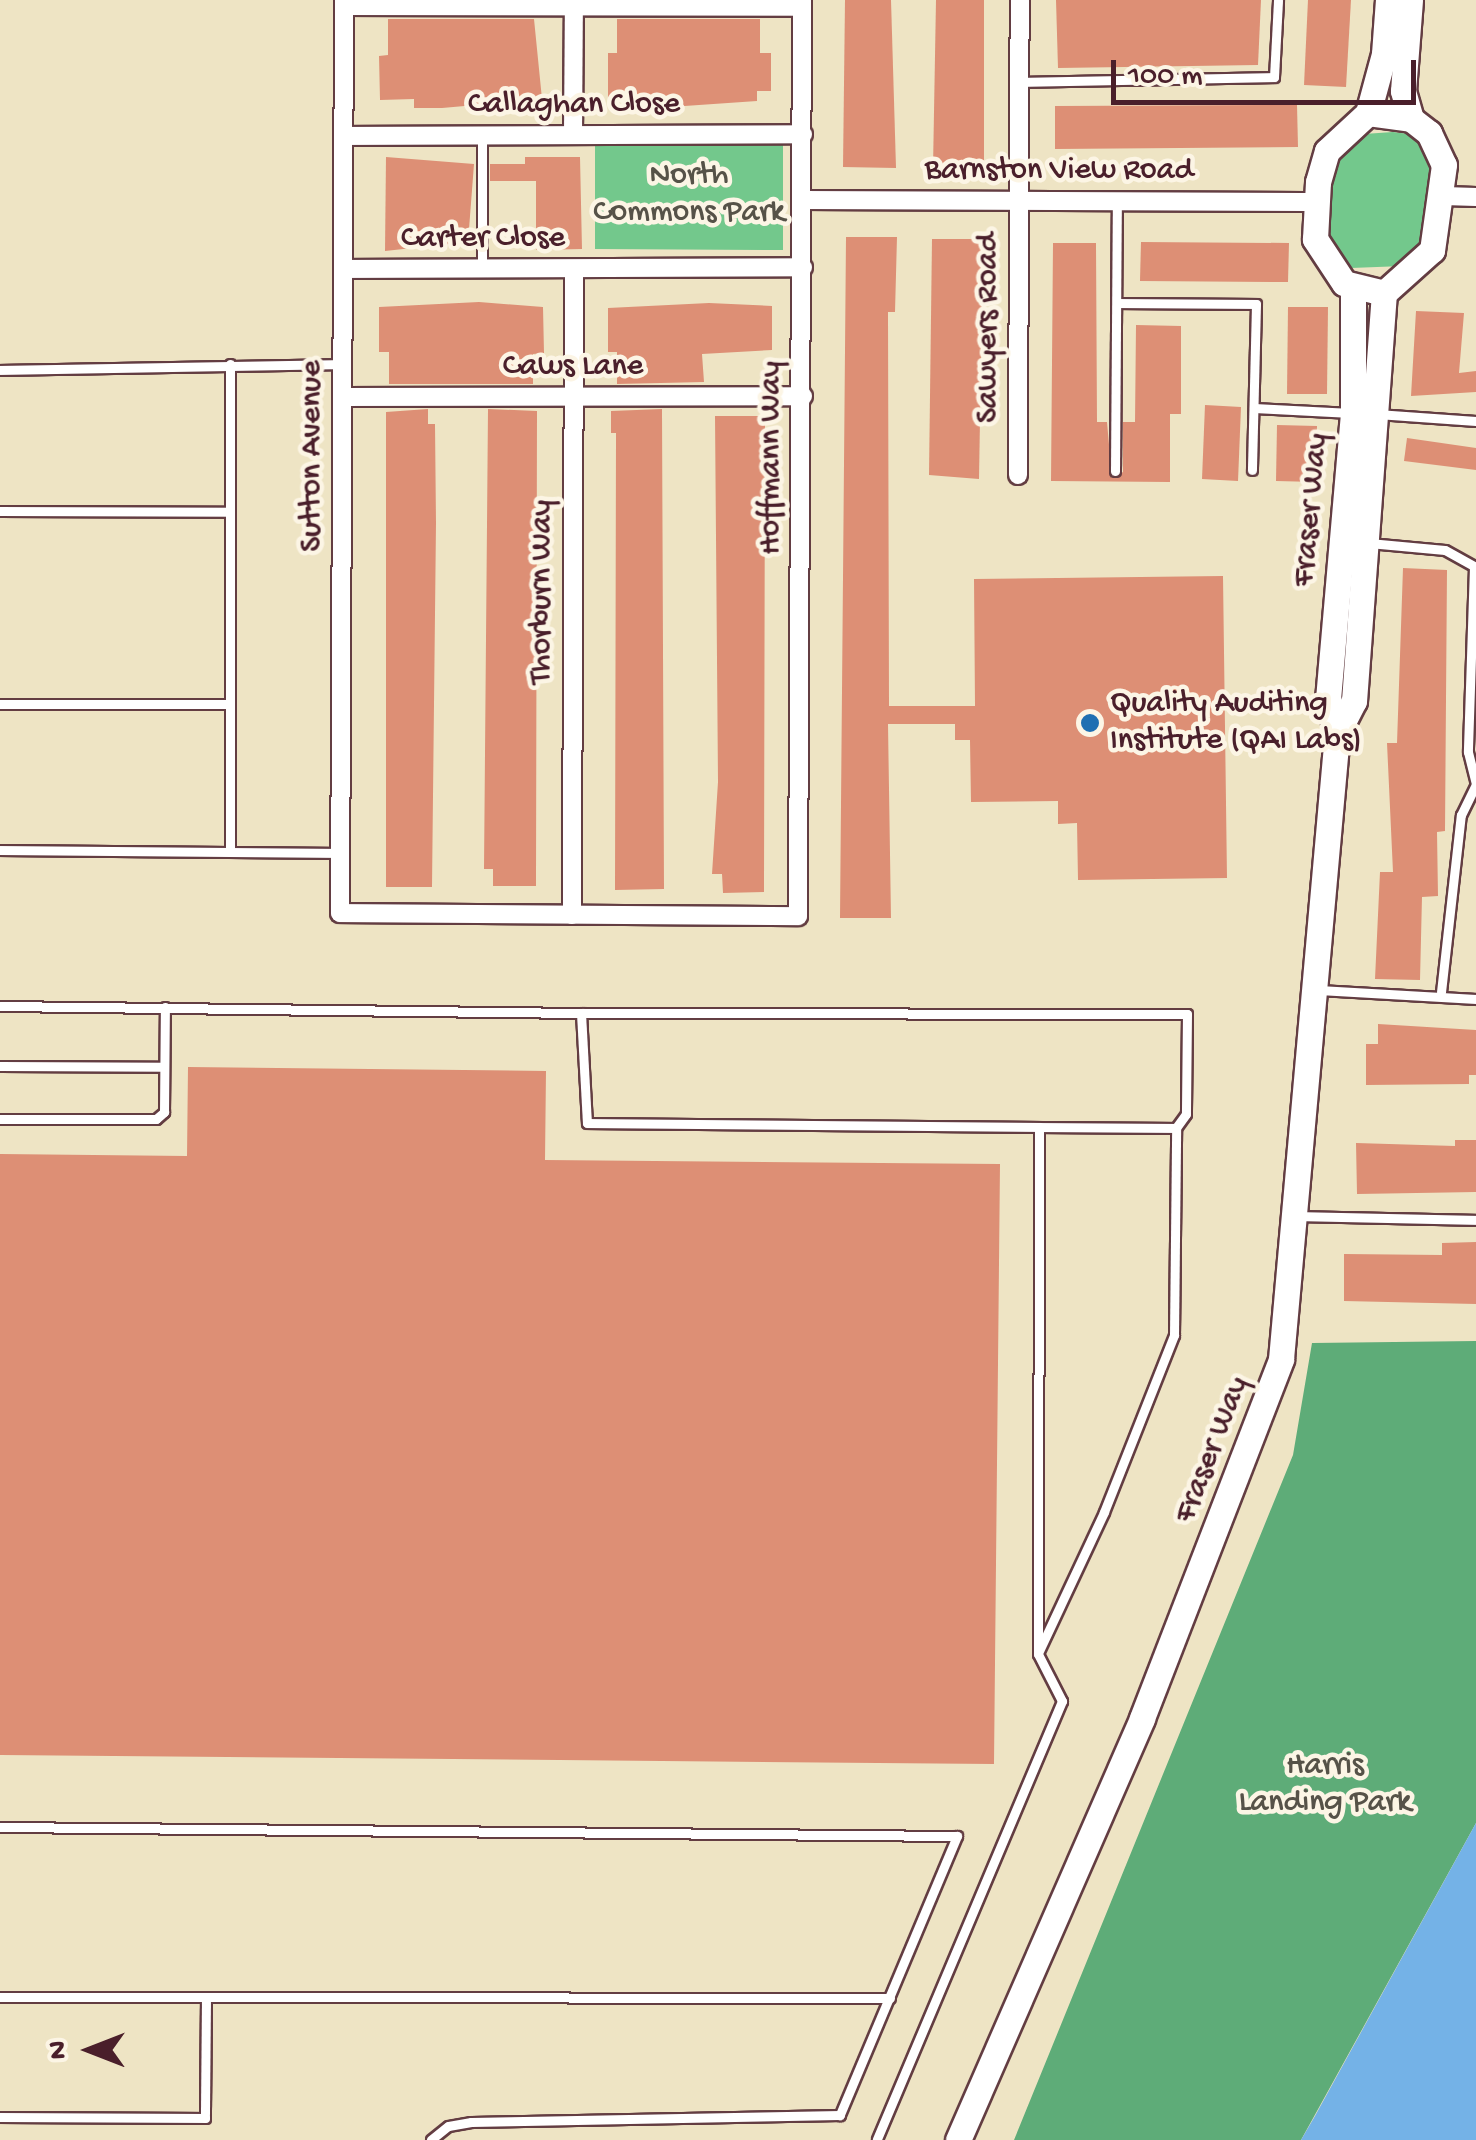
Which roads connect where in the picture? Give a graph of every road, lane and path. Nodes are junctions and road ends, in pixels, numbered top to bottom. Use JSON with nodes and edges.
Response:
{"nodes":[{"id":1,"x":1020,"y":0,"type":"edge"},
{"id":2,"x":1278,"y":0,"type":"edge"},
{"id":3,"x":1388,"y":0,"type":"edge"},
{"id":4,"x":1410,"y":0,"type":"edge"},
{"id":5,"x":574,"y":2,"type":"edge"},
{"id":6,"x":344,"y":3,"type":"edge"},
{"id":7,"x":802,"y":4,"type":"edge"},
{"id":8,"x":1020,"y":82,"type":"junction"},
{"id":9,"x":1368,"y":113,"type":"junction"},
{"id":10,"x":1411,"y":119,"type":"junction"},
{"id":11,"x":573,"y":134,"type":"junction"},
{"id":12,"x":803,"y":134,"type":"junction"},
{"id":13,"x":344,"y":136,"type":"junction"},
{"id":14,"x":482,"y":136,"type":"junction"},
{"id":15,"x":1444,"y":196,"type":"junction"},
{"id":16,"x":1476,"y":197,"type":"edge"},
{"id":17,"x":803,"y":200,"type":"junction"},
{"id":18,"x":1019,"y":200,"type":"junction"},
{"id":19,"x":1117,"y":201,"type":"junction"},
{"id":20,"x":1316,"y":202,"type":"junction"},
{"id":21,"x":803,"y":267,"type":"junction"},
{"id":22,"x":344,"y":269,"type":"junction"},
{"id":23,"x":482,"y":270,"type":"junction"},
{"id":24,"x":574,"y":270,"type":"junction"},
{"id":25,"x":1353,"y":290,"type":"junction"},
{"id":26,"x":1384,"y":293,"type":"junction"},
{"id":27,"x":1117,"y":303,"type":"junction"},
{"id":28,"x":230,"y":364,"type":"junction"},
{"id":29,"x":344,"y":364,"type":"junction"},
{"id":30,"x":0,"y":370,"type":"edge"},
{"id":31,"x":803,"y":396,"type":"junction"},
{"id":32,"x":344,"y":397,"type":"junction"},
{"id":33,"x":574,"y":397,"type":"junction"},
{"id":34,"x":1254,"y":408,"type":"junction"},
{"id":35,"x":1363,"y":413,"type":"junction"},
{"id":36,"x":1476,"y":422,"type":"edge"},
{"id":37,"x":1115,"y":470,"type":"dead end"},
{"id":38,"x":1252,"y":470,"type":"dead end"},
{"id":39,"x":1018,"y":475,"type":"dead end"},
{"id":40,"x":0,"y":511,"type":"edge"},
{"id":41,"x":230,"y":512,"type":"junction"},
{"id":42,"x":1353,"y":542,"type":"junction"},
{"id":43,"x":1475,"y":567,"type":"edge"},
{"id":44,"x":0,"y":704,"type":"edge"},
{"id":45,"x":230,"y":704,"type":"junction"},
{"id":46,"x":1476,"y":784,"type":"edge"},
{"id":47,"x":0,"y":850,"type":"edge"},
{"id":48,"x":230,"y":852,"type":"junction"},
{"id":49,"x":340,"y":852,"type":"junction"},
{"id":50,"x":572,"y":915,"type":"junction"},
{"id":51,"x":1316,"y":989,"type":"junction"},
{"id":52,"x":1441,"y":992,"type":"junction"},
{"id":53,"x":1476,"y":999,"type":"edge"},
{"id":54,"x":0,"y":1006,"type":"edge"},
{"id":55,"x":165,"y":1007,"type":"junction"},
{"id":56,"x":581,"y":1013,"type":"junction"},
{"id":57,"x":0,"y":1066,"type":"edge"},
{"id":58,"x":164,"y":1066,"type":"junction"},
{"id":59,"x":0,"y":1119,"type":"edge"},
{"id":60,"x":1039,"y":1127,"type":"junction"},
{"id":61,"x":1176,"y":1128,"type":"junction"},
{"id":62,"x":1297,"y":1216,"type":"junction"},
{"id":63,"x":1476,"y":1220,"type":"edge"},
{"id":64,"x":1038,"y":1654,"type":"junction"},
{"id":65,"x":0,"y":1828,"type":"edge"},
{"id":66,"x":0,"y":1997,"type":"edge"},
{"id":67,"x":206,"y":1997,"type":"junction"},
{"id":68,"x":890,"y":1998,"type":"junction"},
{"id":69,"x":0,"y":2118,"type":"edge"},
{"id":70,"x":432,"y":2140,"type":"edge"},
{"id":71,"x":877,"y":2140,"type":"edge"},
{"id":72,"x":958,"y":2140,"type":"edge"}],
"edges":[{"from":1,"to":8,"type":"street","name":"Sawyers Road"},
{"from":2,"to":8,"type":"lane"},
{"from":3,"to":9,"type":"street"},
{"from":4,"to":10,"type":"street"},
{"from":5,"to":6,"type":"street"},
{"from":5,"to":7,"type":"street"},
{"from":5,"to":11,"type":"street"},
{"from":6,"to":13,"type":"street","name":"Sutton Avenue"},
{"from":7,"to":12,"type":"street","name":"Hoffmann Way"},
{"from":8,"to":18,"type":"street","name":"Sawyers Road"},
{"from":9,"to":10,"type":"street"},
{"from":9,"to":20,"type":"street"},
{"from":10,"to":15,"type":"street"},
{"from":11,"to":12,"type":"street","name":"Callaghan Close"},
{"from":11,"to":14,"type":"street","name":"Callaghan Close"},
{"from":12,"to":17,"type":"street","name":"Hoffmann Way"},
{"from":13,"to":14,"type":"street","name":"Callaghan Close"},
{"from":13,"to":22,"type":"street","name":"Sutton Avenue"},
{"from":14,"to":23,"type":"lane"},
{"from":15,"to":16,"type":"street"},
{"from":15,"to":26,"type":"street"},
{"from":17,"to":18,"type":"street","name":"Barnston View Road"},
{"from":17,"to":21,"type":"street","name":"Hoffmann Way"},
{"from":18,"to":19,"type":"street","name":"Barnston View Road"},
{"from":18,"to":39,"type":"street","name":"Sawyers Road"},
{"from":19,"to":20,"type":"street","name":"Barnston View Road"},
{"from":19,"to":27,"type":"lane"},
{"from":20,"to":25,"type":"street"},
{"from":21,"to":24,"type":"street","name":"Carter Close"},
{"from":21,"to":31,"type":"street","name":"Hoffmann Way"},
{"from":22,"to":23,"type":"street","name":"Carter Close"},
{"from":22,"to":29,"type":"street","name":"Sutton Avenue"},
{"from":23,"to":24,"type":"street","name":"Carter Close"},
{"from":24,"to":33,"type":"street","name":"Thorburn Way"},
{"from":25,"to":26,"type":"street"},
{"from":25,"to":35,"type":"street","name":"Fraser Way"},
{"from":26,"to":35,"type":"street","name":"Fraser Way"},
{"from":27,"to":34,"type":"lane"},
{"from":27,"to":37,"type":"lane"},
{"from":28,"to":29,"type":"lane"},
{"from":28,"to":30,"type":"lane"},
{"from":28,"to":41,"type":"lane"},
{"from":29,"to":32,"type":"street","name":"Sutton Avenue"},
{"from":31,"to":33,"type":"street","name":"Caws Lane"},
{"from":31,"to":50,"type":"street","name":"Hoffmann Way"},
{"from":32,"to":33,"type":"street","name":"Caws Lane"},
{"from":32,"to":49,"type":"street","name":"Sutton Avenue"},
{"from":33,"to":50,"type":"street","name":"Thorburn Way"},
{"from":34,"to":35,"type":"lane"},
{"from":34,"to":38,"type":"lane"},
{"from":35,"to":36,"type":"lane"},
{"from":35,"to":42,"type":"street","name":"Fraser Way"},
{"from":40,"to":41,"type":"lane"},
{"from":41,"to":45,"type":"lane"},
{"from":42,"to":43,"type":"lane"},
{"from":42,"to":51,"type":"street","name":"Fraser Way"},
{"from":43,"to":46,"type":"lane"},
{"from":44,"to":45,"type":"lane"},
{"from":45,"to":48,"type":"lane"},
{"from":46,"to":52,"type":"lane"},
{"from":47,"to":48,"type":"lane"},
{"from":48,"to":49,"type":"lane"},
{"from":49,"to":50,"type":"street","name":"Sutton Avenue"},
{"from":51,"to":52,"type":"lane"},
{"from":51,"to":62,"type":"street","name":"Fraser Way"},
{"from":52,"to":53,"type":"lane"},
{"from":54,"to":55,"type":"lane"},
{"from":55,"to":56,"type":"lane"},
{"from":55,"to":58,"type":"lane"},
{"from":56,"to":60,"type":"lane"},
{"from":56,"to":61,"type":"lane"},
{"from":57,"to":58,"type":"lane"},
{"from":58,"to":59,"type":"lane"},
{"from":60,"to":61,"type":"lane"},
{"from":60,"to":64,"type":"lane"},
{"from":61,"to":64,"type":"lane"},
{"from":62,"to":63,"type":"lane"},
{"from":62,"to":72,"type":"street","name":"Fraser Way"},
{"from":64,"to":71,"type":"lane"},
{"from":65,"to":68,"type":"lane"},
{"from":66,"to":67,"type":"lane"},
{"from":67,"to":68,"type":"lane"},
{"from":67,"to":69,"type":"lane"},
{"from":68,"to":70,"type":"lane"}]}
